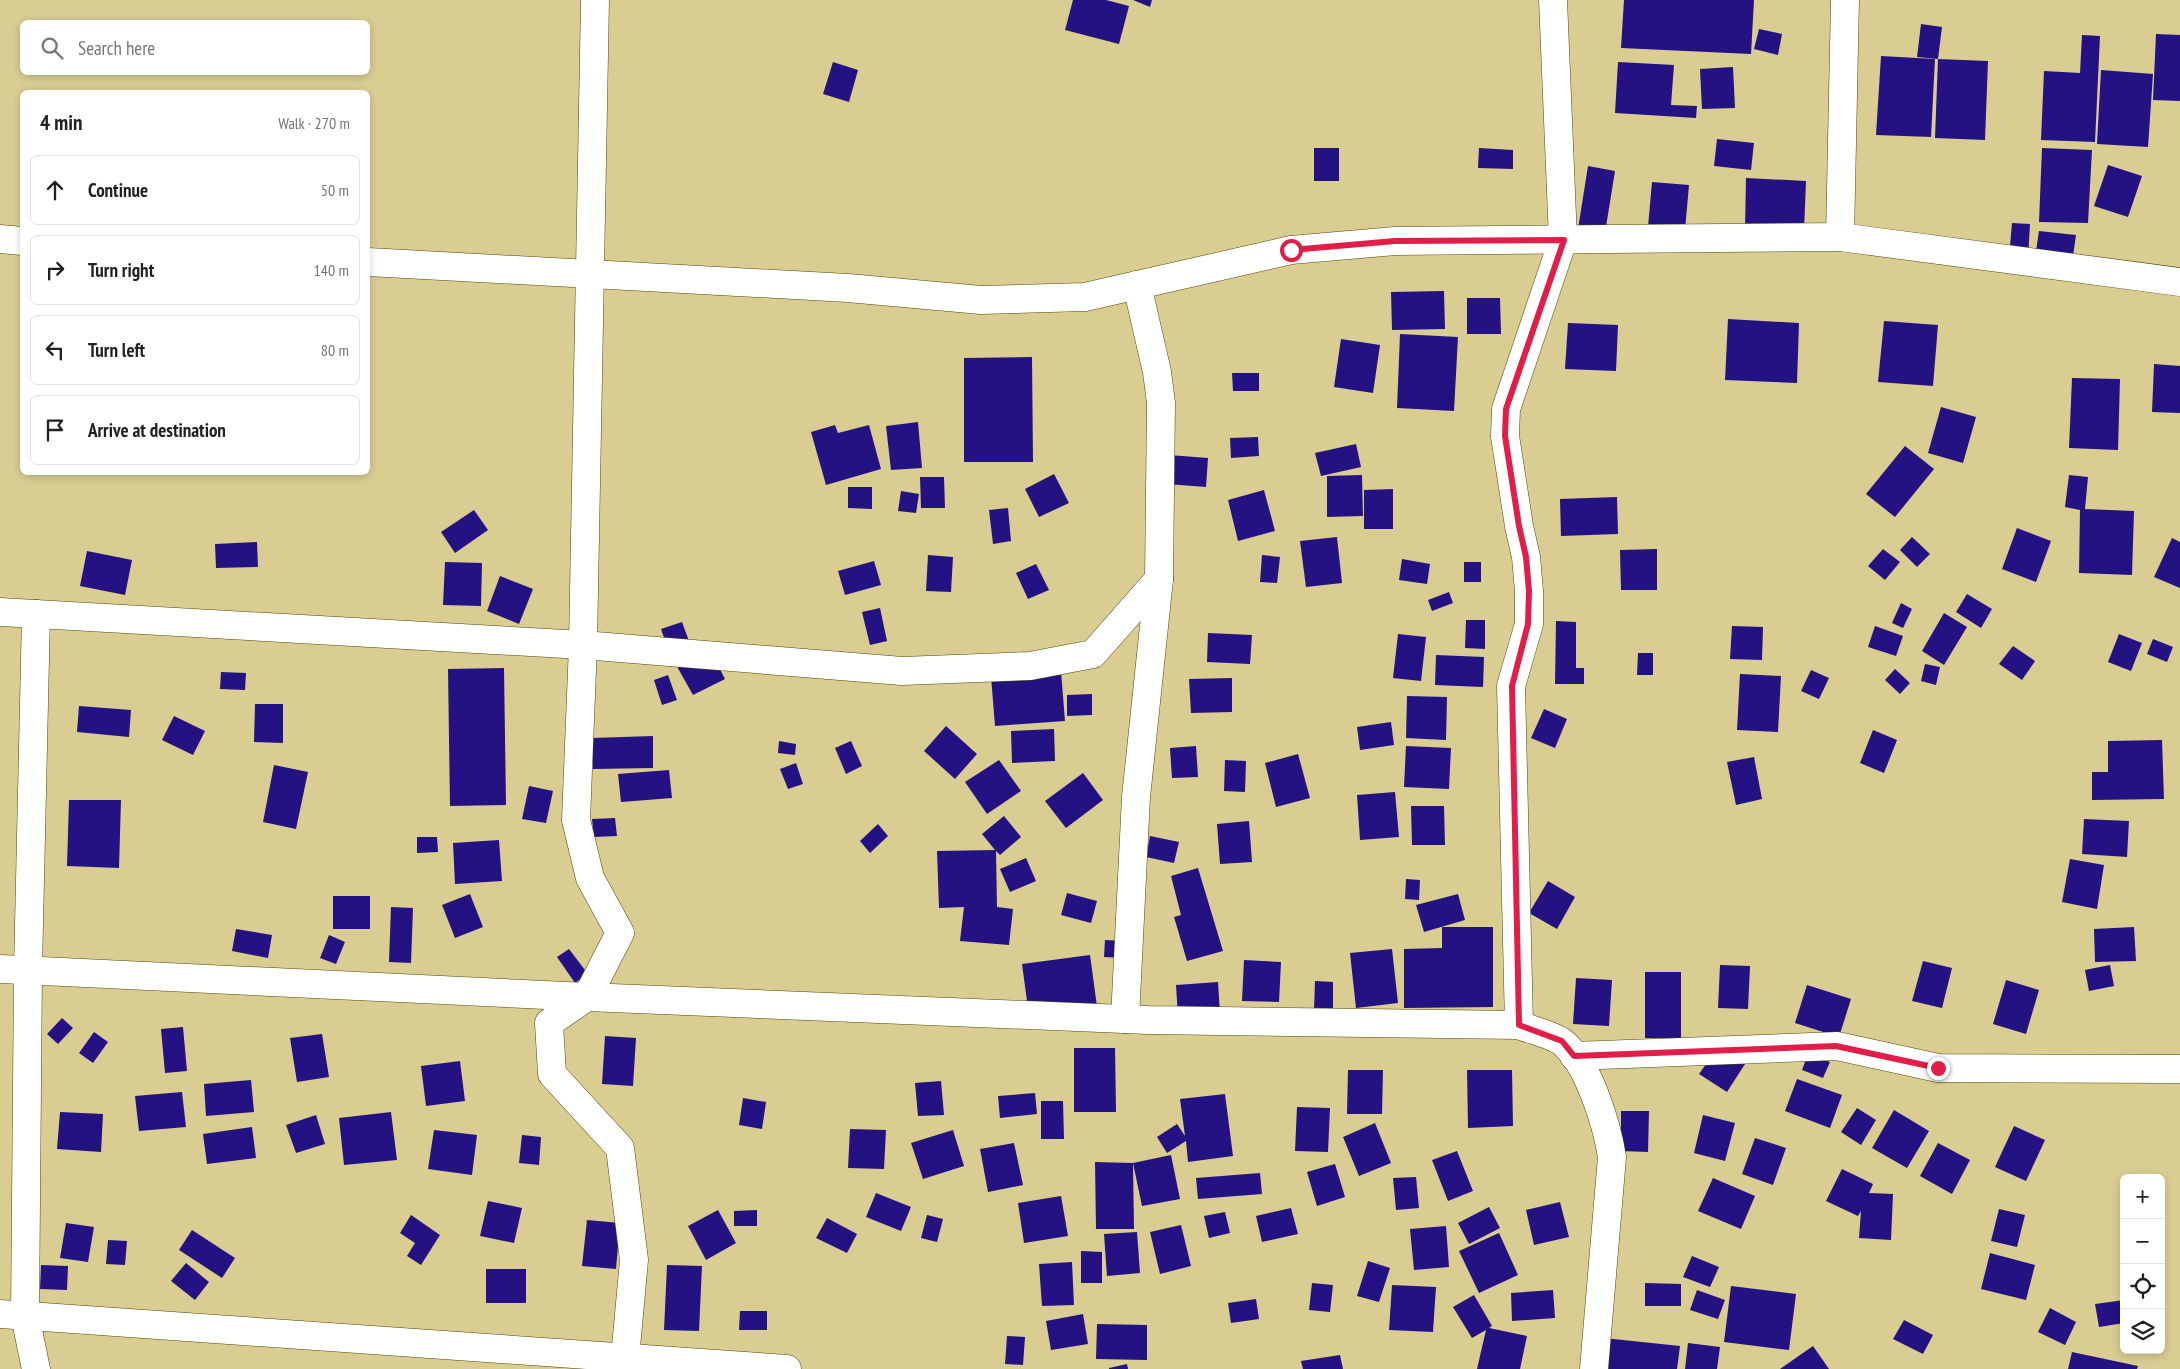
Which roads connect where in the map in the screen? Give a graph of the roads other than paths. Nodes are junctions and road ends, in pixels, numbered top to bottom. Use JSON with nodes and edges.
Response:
{"nodes":[{"id":1,"x":596,"y":0,"type":"edge"},
{"id":2,"x":1553,"y":0,"type":"edge"},
{"id":3,"x":1845,"y":0,"type":"edge"},
{"id":4,"x":1840,"y":237,"type":"junction"},
{"id":5,"x":0,"y":240,"type":"edge"},
{"id":6,"x":1564,"y":240,"type":"junction"},
{"id":7,"x":20,"y":241,"type":"edge"},
{"id":8,"x":370,"y":262,"type":"edge"},
{"id":9,"x":590,"y":276,"type":"junction"},
{"id":10,"x":2180,"y":282,"type":"edge"},
{"id":11,"x":1137,"y":285,"type":"junction"},
{"id":12,"x":1159,"y":579,"type":"junction"},
{"id":13,"x":0,"y":612,"type":"edge"},
{"id":14,"x":36,"y":614,"type":"junction"},
{"id":15,"x":583,"y":645,"type":"junction"},
{"id":16,"x":0,"y":969,"type":"edge"},
{"id":17,"x":28,"y":970,"type":"junction"},
{"id":18,"x":587,"y":997,"type":"junction"},
{"id":19,"x":1125,"y":1019,"type":"junction"},
{"id":20,"x":1519,"y":1025,"type":"junction"},
{"id":21,"x":1574,"y":1056,"type":"junction"},
{"id":22,"x":2180,"y":1069,"type":"edge"},
{"id":23,"x":12,"y":1315,"type":"edge"},
{"id":24,"x":625,"y":1364,"type":"edge"},
{"id":25,"x":36,"y":1369,"type":"edge"},
{"id":26,"x":787,"y":1369,"type":"edge"},
{"id":27,"x":1594,"y":1369,"type":"edge"}],
"edges":[{"from":1,"to":9,"type":"street"},
{"from":2,"to":6,"type":"street"},
{"from":3,"to":4,"type":"street"},
{"from":4,"to":6,"type":"street"},
{"from":4,"to":10,"type":"street"},
{"from":5,"to":7,"type":"street"},
{"from":6,"to":11,"type":"street"},
{"from":6,"to":20,"type":"street"},
{"from":8,"to":9,"type":"street"},
{"from":9,"to":11,"type":"street"},
{"from":9,"to":15,"type":"street"},
{"from":11,"to":12,"type":"street"},
{"from":12,"to":15,"type":"street"},
{"from":12,"to":19,"type":"street"},
{"from":13,"to":14,"type":"street"},
{"from":14,"to":15,"type":"street"},
{"from":14,"to":17,"type":"street"},
{"from":15,"to":18,"type":"street"},
{"from":16,"to":17,"type":"street"},
{"from":17,"to":18,"type":"street"},
{"from":17,"to":23,"type":"street"},
{"from":18,"to":19,"type":"street"},
{"from":18,"to":24,"type":"street"},
{"from":19,"to":20,"type":"street"},
{"from":20,"to":21,"type":"street"},
{"from":21,"to":22,"type":"street"},
{"from":21,"to":27,"type":"street"},
{"from":23,"to":24,"type":"street"},
{"from":23,"to":25,"type":"street"},
{"from":24,"to":26,"type":"street"}]}
